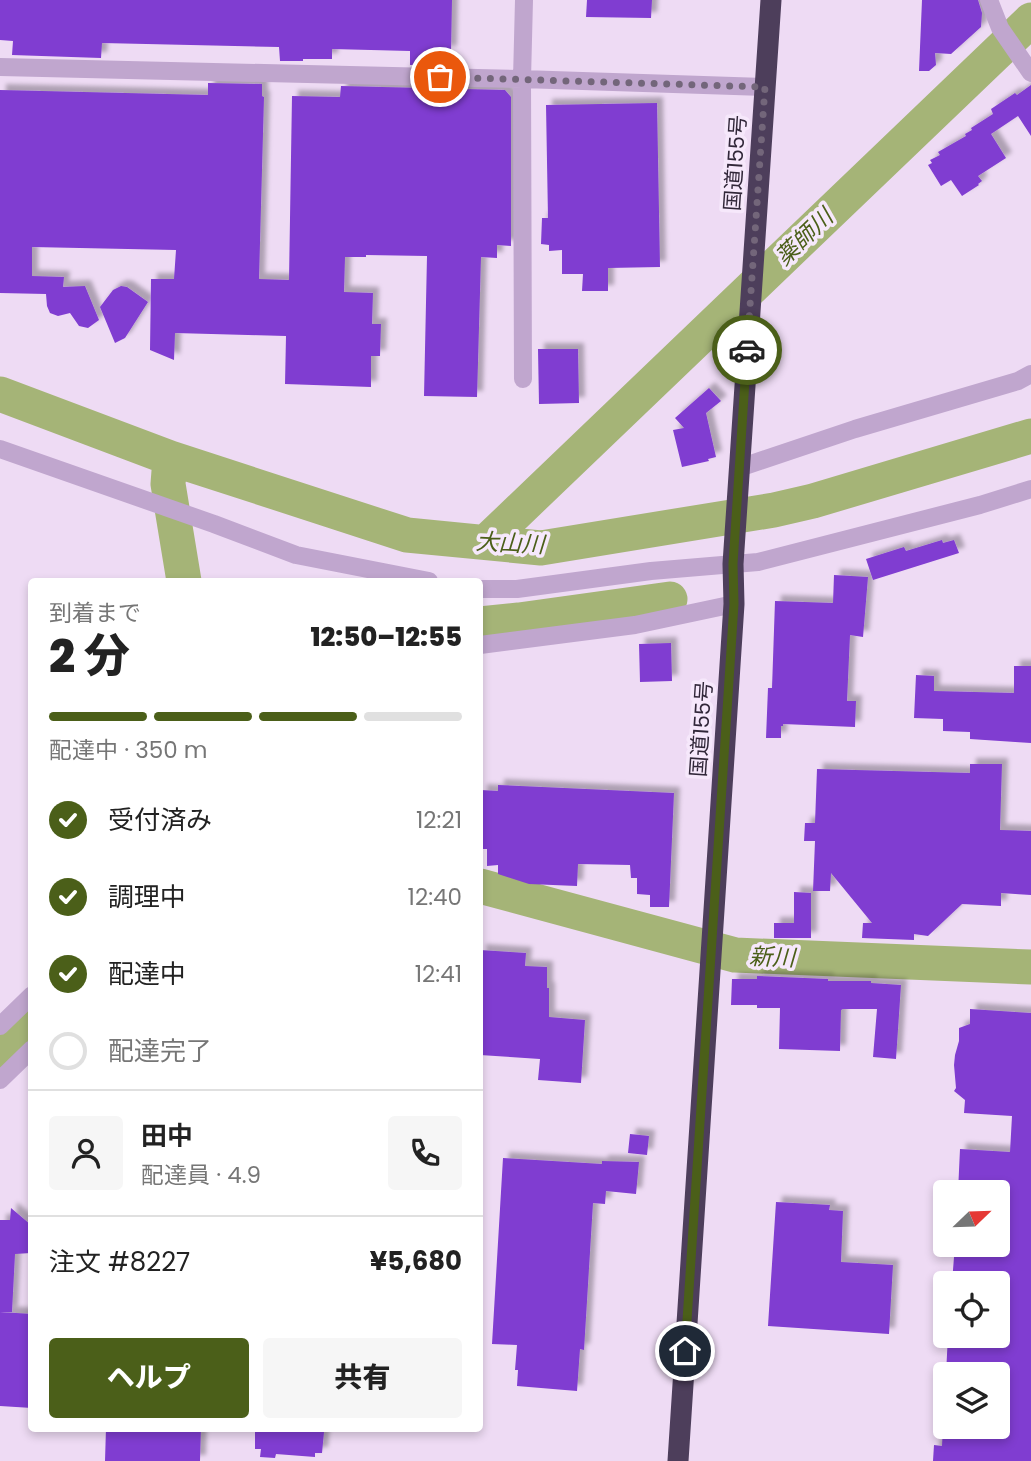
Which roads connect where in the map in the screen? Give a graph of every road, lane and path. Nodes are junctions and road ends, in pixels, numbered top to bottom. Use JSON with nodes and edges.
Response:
{"nodes":[{"id":1,"x":524,"y":0,"type":"edge"},
{"id":2,"x":771,"y":0,"type":"edge"},
{"id":3,"x":989,"y":0,"type":"edge"},
{"id":4,"x":1026,"y":66,"type":"edge"},
{"id":5,"x":0,"y":67,"type":"edge"},
{"id":6,"x":522,"y":79,"type":"junction"},
{"id":7,"x":765,"y":87,"type":"junction"},
{"id":8,"x":1031,"y":374,"type":"edge"},
{"id":9,"x":523,"y":379,"type":"dead end"},
{"id":10,"x":0,"y":449,"type":"edge"},
{"id":11,"x":739,"y":468,"type":"junction"},
{"id":12,"x":1031,"y":489,"type":"edge"},
{"id":13,"x":733,"y":564,"type":"junction"},
{"id":14,"x":414,"y":578,"type":"edge"},
{"id":15,"x":483,"y":589,"type":"edge"},
{"id":16,"x":734,"y":604,"type":"junction"},
{"id":17,"x":483,"y":645,"type":"edge"},
{"id":18,"x":28,"y":999,"type":"edge"},
{"id":19,"x":0,"y":1026,"type":"edge"},
{"id":20,"x":28,"y":1053,"type":"edge"},
{"id":21,"x":0,"y":1080,"type":"edge"},
{"id":22,"x":678,"y":1461,"type":"edge"}],
"edges":[{"from":1,"to":6,"type":"street"},
{"from":2,"to":7,"type":"highway","name":"国道155号"},
{"from":3,"to":4,"type":"street"},
{"from":5,"to":6,"type":"street"},
{"from":6,"to":7,"type":"street"},
{"from":6,"to":9,"type":"street"},
{"from":7,"to":11,"type":"highway","name":"国道155号"},
{"from":8,"to":11,"type":"street"},
{"from":10,"to":14,"type":"street"},
{"from":11,"to":13,"type":"highway","name":"国道155号"},
{"from":12,"to":13,"type":"street"},
{"from":13,"to":15,"type":"street"},
{"from":13,"to":16,"type":"highway","name":"国道155号"},
{"from":16,"to":17,"type":"street"},
{"from":16,"to":22,"type":"highway","name":"国道155号"},
{"from":18,"to":19,"type":"street"},
{"from":20,"to":21,"type":"street"}]}
